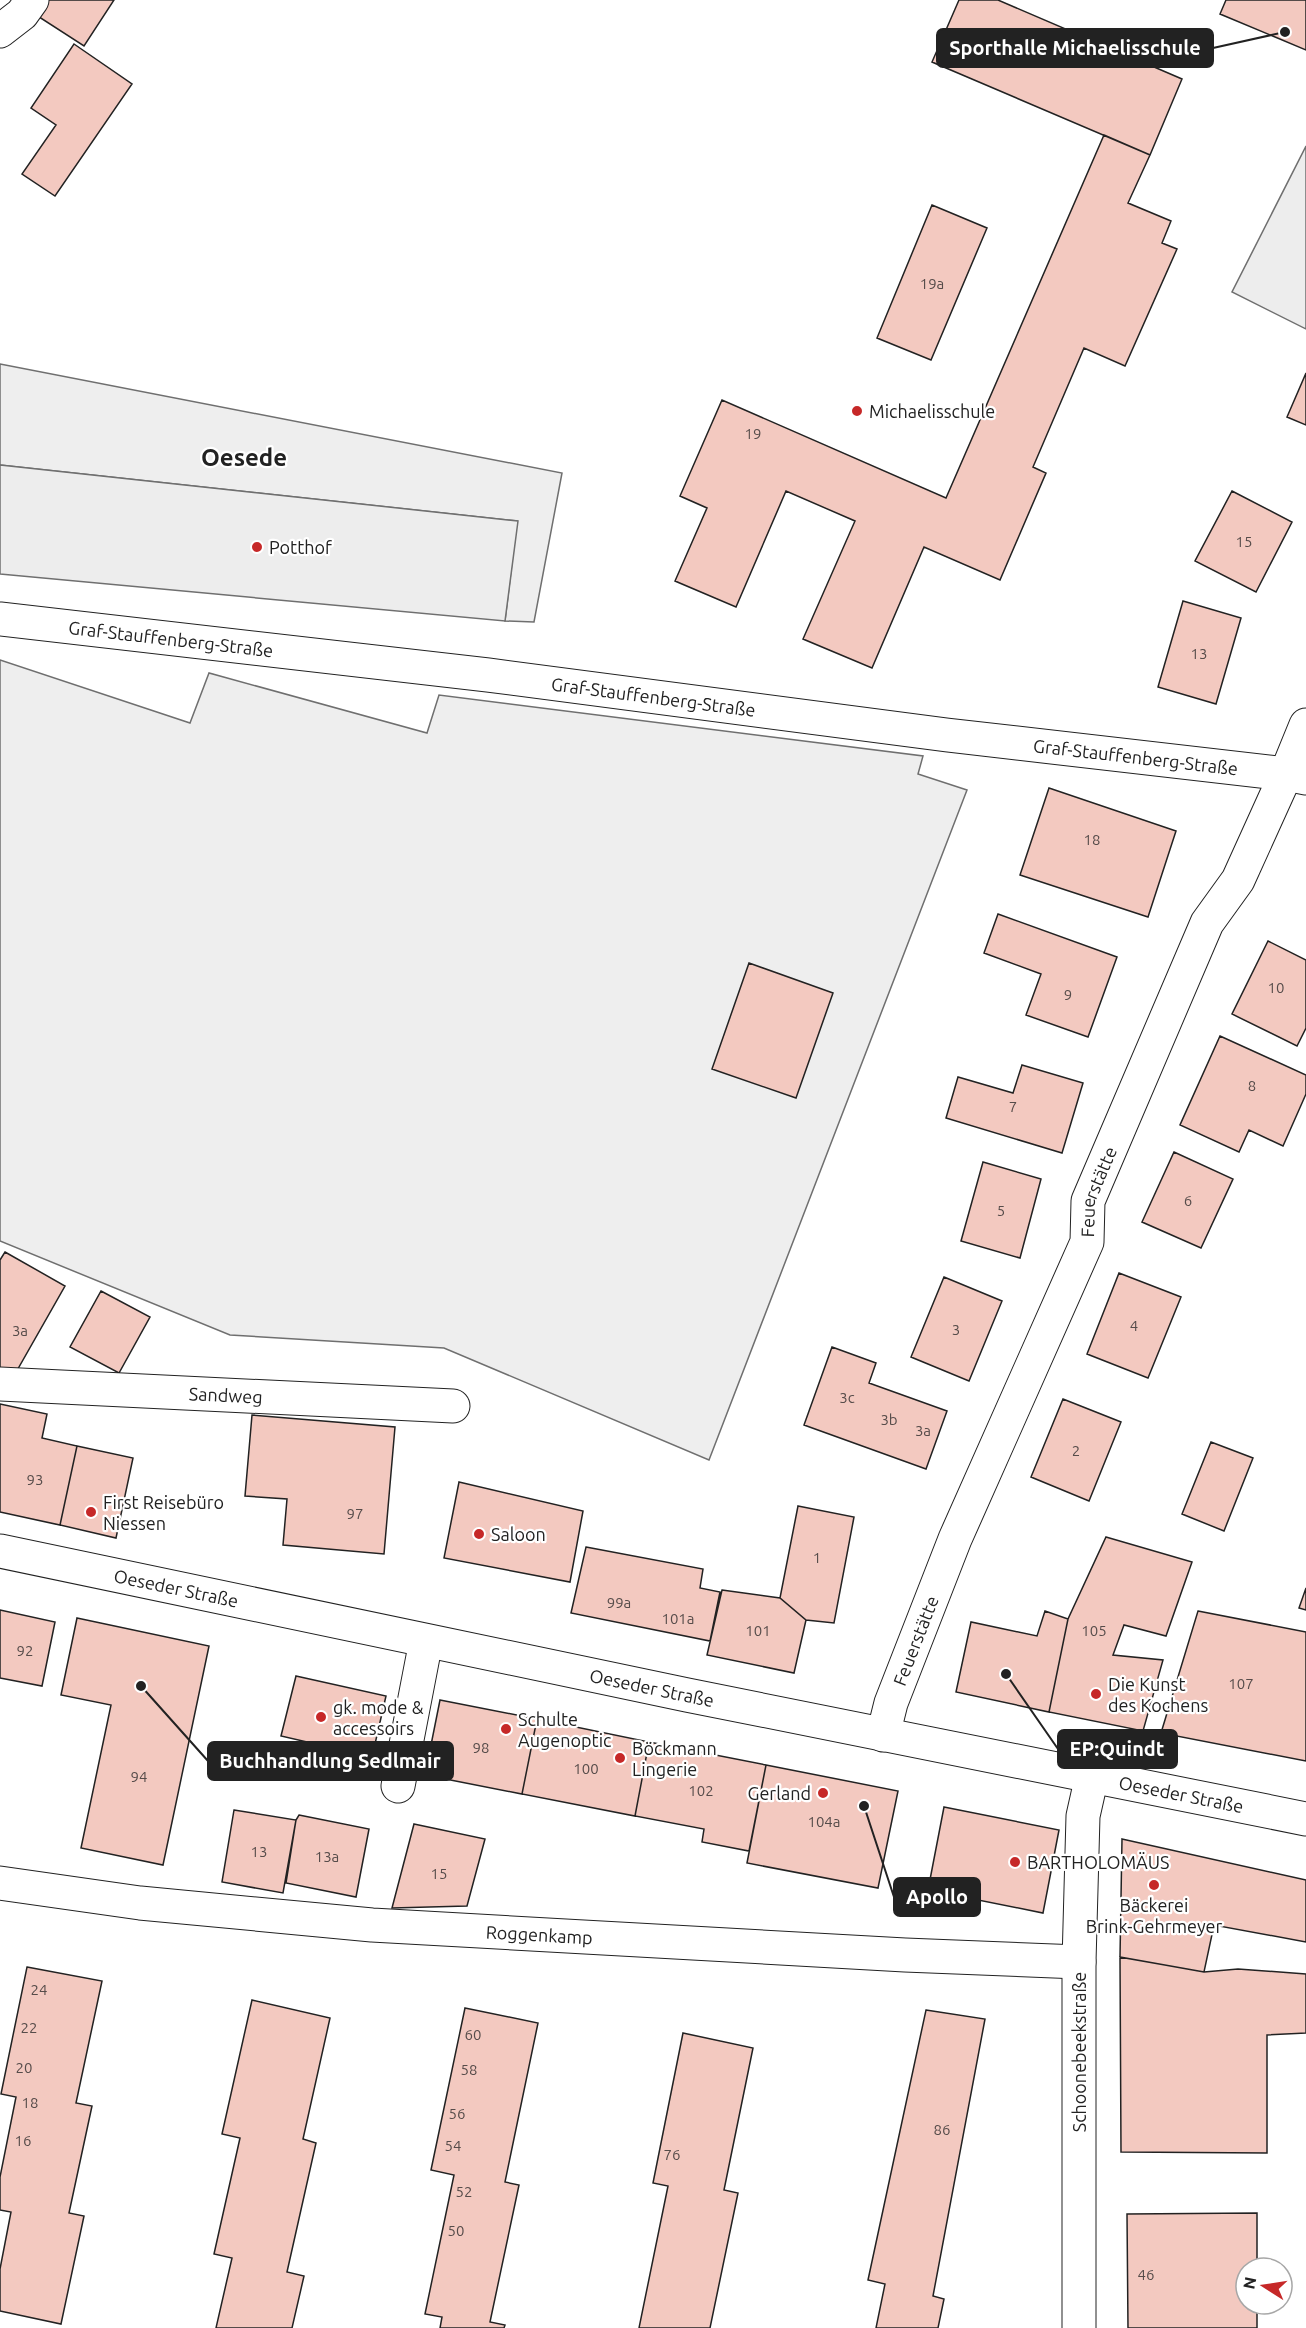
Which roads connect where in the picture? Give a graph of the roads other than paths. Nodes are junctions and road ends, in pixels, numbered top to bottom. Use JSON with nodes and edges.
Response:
{"nodes":[{"id":1,"x":32,"y":0,"type":"edge"},
{"id":2,"x":0,"y":31,"type":"edge"},
{"id":3,"x":0,"y":620,"type":"edge"},
{"id":4,"x":1306,"y":724,"type":"edge"},
{"id":5,"x":1296,"y":776,"type":"edge"},
{"id":6,"x":0,"y":1384,"type":"edge"},
{"id":7,"x":453,"y":1406,"type":"dead end"},
{"id":8,"x":0,"y":1551,"type":"edge"},
{"id":9,"x":426,"y":1641,"type":"junction"},
{"id":10,"x":884,"y":1735,"type":"junction"},
{"id":11,"x":1092,"y":1776,"type":"junction"},
{"id":12,"x":398,"y":1786,"type":"dead end"},
{"id":13,"x":1306,"y":1819,"type":"edge"},
{"id":14,"x":0,"y":1883,"type":"edge"},
{"id":15,"x":1078,"y":1962,"type":"junction"},
{"id":16,"x":1079,"y":2328,"type":"edge"}],
"edges":[{"from":1,"to":2,"type":"street"},
{"from":3,"to":5,"type":"street","name":"Graf-Stauffenberg-Straße"},
{"from":4,"to":5,"type":"street","name":"Feuerstätte"},
{"from":5,"to":10,"type":"street","name":"Feuerstätte"},
{"from":6,"to":7,"type":"street","name":"Sandweg"},
{"from":8,"to":9,"type":"street","name":"Oeseder Straße"},
{"from":9,"to":10,"type":"street","name":"Oeseder Straße"},
{"from":9,"to":12,"type":"street"},
{"from":10,"to":11,"type":"street","name":"Oeseder Straße"},
{"from":11,"to":13,"type":"street","name":"Oeseder Straße"},
{"from":11,"to":15,"type":"street","name":"Schoonebeekstraße"},
{"from":14,"to":15,"type":"street","name":"Roggenkamp"},
{"from":15,"to":16,"type":"street","name":"Schoonebeekstraße"}]}
